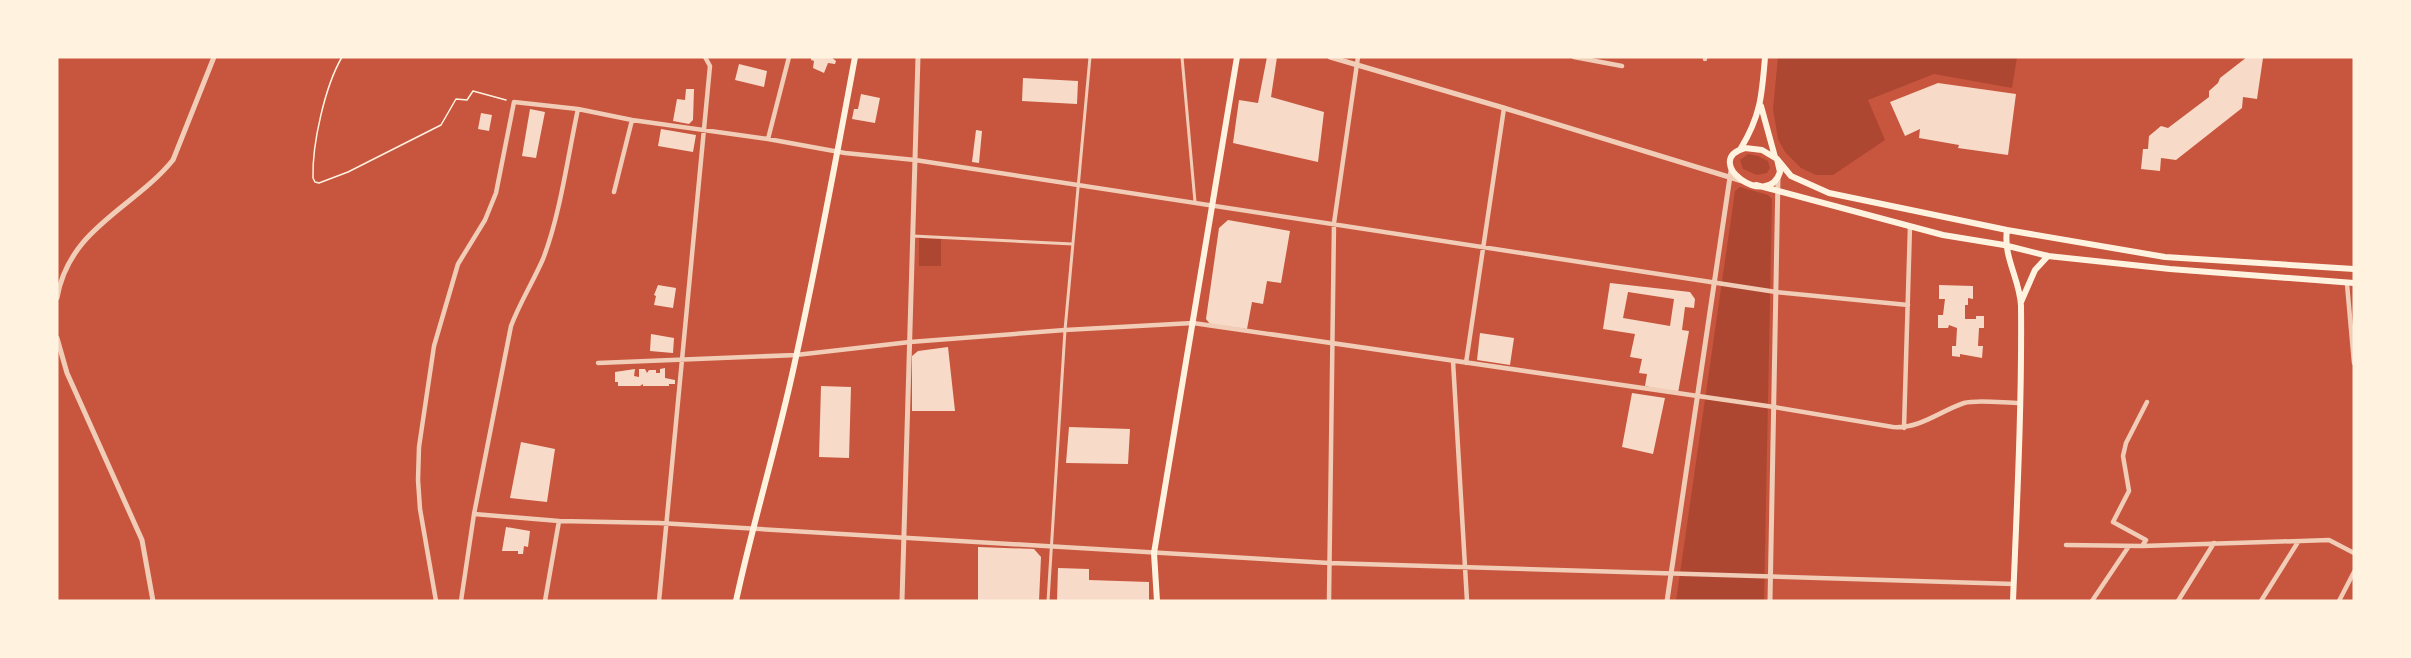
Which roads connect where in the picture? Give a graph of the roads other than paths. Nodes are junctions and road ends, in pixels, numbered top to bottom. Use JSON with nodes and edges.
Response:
{"nodes":[{"id":1,"x":214,"y":57,"type":"edge"},
{"id":2,"x":704,"y":57,"type":"edge"},
{"id":3,"x":789,"y":57,"type":"edge"},
{"id":4,"x":855,"y":57,"type":"edge"},
{"id":5,"x":918,"y":57,"type":"edge"},
{"id":6,"x":1090,"y":57,"type":"edge"},
{"id":7,"x":1182,"y":57,"type":"edge"},
{"id":8,"x":1237,"y":57,"type":"edge"},
{"id":9,"x":1330,"y":57,"type":"edge"},
{"id":10,"x":1358,"y":57,"type":"edge"},
{"id":11,"x":1574,"y":57,"type":"edge"},
{"id":12,"x":1765,"y":57,"type":"edge"},
{"id":13,"x":1591,"y":59,"type":"edge"},
{"id":14,"x":1357,"y":65,"type":"junction"},
{"id":15,"x":1622,"y":66,"type":"dead end"},
{"id":16,"x":1761,"y":106,"type":"junction"},
{"id":17,"x":1504,"y":108,"type":"junction"},
{"id":18,"x":578,"y":109,"type":"junction"},
{"id":19,"x":632,"y":120,"type":"junction"},
{"id":20,"x":703,"y":129,"type":"junction"},
{"id":21,"x":768,"y":139,"type":"junction"},
{"id":22,"x":1740,"y":149,"type":"junction"},
{"id":23,"x":838,"y":152,"type":"junction"},
{"id":24,"x":1776,"y":159,"type":"junction"},
{"id":25,"x":915,"y":160,"type":"junction"},
{"id":26,"x":1730,"y":174,"type":"junction"},
{"id":27,"x":1778,"y":178,"type":"junction"},
{"id":28,"x":1078,"y":184,"type":"junction"},
{"id":29,"x":1756,"y":185,"type":"junction"},
{"id":30,"x":1778,"y":190,"type":"junction"},
{"id":31,"x":614,"y":192,"type":"dead end"},
{"id":32,"x":1195,"y":202,"type":"junction"},
{"id":33,"x":1213,"y":205,"type":"junction"},
{"id":34,"x":1334,"y":223,"type":"junction"},
{"id":35,"x":1910,"y":226,"type":"junction"},
{"id":36,"x":2007,"y":230,"type":"junction"},
{"id":37,"x":913,"y":236,"type":"junction"},
{"id":38,"x":1073,"y":244,"type":"junction"},
{"id":39,"x":2004,"y":245,"type":"junction"},
{"id":40,"x":1484,"y":247,"type":"junction"},
{"id":41,"x":2048,"y":256,"type":"junction"},
{"id":42,"x":2354,"y":269,"type":"edge"},
{"id":43,"x":1714,"y":282,"type":"junction"},
{"id":44,"x":2350,"y":284,"type":"edge"},
{"id":45,"x":1776,"y":292,"type":"junction"},
{"id":46,"x":57,"y":298,"type":"edge"},
{"id":47,"x":2021,"y":303,"type":"junction"},
{"id":48,"x":1908,"y":305,"type":"junction"},
{"id":49,"x":1193,"y":323,"type":"junction"},
{"id":50,"x":1065,"y":330,"type":"junction"},
{"id":51,"x":57,"y":338,"type":"edge"},
{"id":52,"x":910,"y":342,"type":"junction"},
{"id":53,"x":1334,"y":343,"type":"junction"},
{"id":54,"x":796,"y":355,"type":"junction"},
{"id":55,"x":681,"y":359,"type":"junction"},
{"id":56,"x":1453,"y":361,"type":"junction"},
{"id":57,"x":598,"y":363,"type":"dead end"},
{"id":58,"x":1467,"y":363,"type":"junction"},
{"id":59,"x":2354,"y":363,"type":"edge"},
{"id":60,"x":1697,"y":396,"type":"junction"},
{"id":61,"x":2147,"y":402,"type":"dead end"},
{"id":62,"x":2020,"y":403,"type":"junction"},
{"id":63,"x":1774,"y":407,"type":"junction"},
{"id":64,"x":1904,"y":428,"type":"junction"},
{"id":65,"x":474,"y":514,"type":"junction"},
{"id":66,"x":559,"y":521,"type":"junction"},
{"id":67,"x":666,"y":523,"type":"junction"},
{"id":68,"x":752,"y":528,"type":"junction"},
{"id":69,"x":904,"y":537,"type":"junction"},
{"id":70,"x":2298,"y":542,"type":"junction"},
{"id":71,"x":2214,"y":543,"type":"junction"},
{"id":72,"x":2066,"y":545,"type":"dead end"},
{"id":73,"x":2129,"y":546,"type":"junction"},
{"id":74,"x":2142,"y":546,"type":"junction"},
{"id":75,"x":1050,"y":547,"type":"junction"},
{"id":76,"x":1154,"y":553,"type":"junction"},
{"id":77,"x":2354,"y":553,"type":"edge"},
{"id":78,"x":1329,"y":563,"type":"junction"},
{"id":79,"x":1465,"y":567,"type":"junction"},
{"id":80,"x":2354,"y":572,"type":"edge"},
{"id":81,"x":1671,"y":573,"type":"junction"},
{"id":82,"x":1770,"y":576,"type":"junction"},
{"id":83,"x":2014,"y":584,"type":"junction"},
{"id":84,"x":153,"y":601,"type":"edge"},
{"id":85,"x":436,"y":601,"type":"edge"},
{"id":86,"x":461,"y":601,"type":"edge"},
{"id":87,"x":545,"y":601,"type":"edge"},
{"id":88,"x":659,"y":601,"type":"edge"},
{"id":89,"x":736,"y":601,"type":"edge"},
{"id":90,"x":902,"y":601,"type":"edge"},
{"id":91,"x":1048,"y":601,"type":"edge"},
{"id":92,"x":1156,"y":601,"type":"edge"},
{"id":93,"x":1329,"y":601,"type":"edge"},
{"id":94,"x":1467,"y":601,"type":"edge"},
{"id":95,"x":1667,"y":601,"type":"edge"},
{"id":96,"x":1770,"y":601,"type":"edge"},
{"id":97,"x":2013,"y":601,"type":"edge"},
{"id":98,"x":2092,"y":601,"type":"edge"},
{"id":99,"x":2178,"y":601,"type":"edge"},
{"id":100,"x":2261,"y":601,"type":"edge"},
{"id":101,"x":2339,"y":601,"type":"edge"}],
"edges":[{"from":1,"to":46,"type":"street"},
{"from":2,"to":20,"type":"street"},
{"from":3,"to":21,"type":"street"},
{"from":4,"to":23,"type":"main road"},
{"from":5,"to":25,"type":"street"},
{"from":6,"to":28,"type":"street"},
{"from":7,"to":32,"type":"street"},
{"from":8,"to":33,"type":"main road"},
{"from":9,"to":14,"type":"street"},
{"from":10,"to":14,"type":"street"},
{"from":11,"to":13,"type":"street"},
{"from":12,"to":16,"type":"main road"},
{"from":13,"to":15,"type":"street"},
{"from":14,"to":17,"type":"street"},
{"from":14,"to":34,"type":"street"},
{"from":16,"to":22,"type":"main road"},
{"from":16,"to":24,"type":"main road"},
{"from":17,"to":26,"type":"street"},
{"from":17,"to":40,"type":"street"},
{"from":18,"to":19,"type":"street"},
{"from":18,"to":65,"type":"street"},
{"from":18,"to":85,"type":"street"},
{"from":19,"to":20,"type":"street"},
{"from":19,"to":31,"type":"street"},
{"from":20,"to":21,"type":"street"},
{"from":20,"to":55,"type":"street"},
{"from":21,"to":23,"type":"street"},
{"from":22,"to":24,"type":"main road"},
{"from":22,"to":26,"type":"main road"},
{"from":23,"to":25,"type":"street"},
{"from":23,"to":54,"type":"main road"},
{"from":24,"to":27,"type":"main road"},
{"from":24,"to":36,"type":"main road"},
{"from":25,"to":28,"type":"street"},
{"from":25,"to":37,"type":"street"},
{"from":26,"to":29,"type":"main road"},
{"from":26,"to":43,"type":"street"},
{"from":27,"to":29,"type":"main road"},
{"from":27,"to":30,"type":"street"},
{"from":28,"to":32,"type":"street"},
{"from":28,"to":38,"type":"street"},
{"from":29,"to":30,"type":"main road"},
{"from":30,"to":35,"type":"main road"},
{"from":30,"to":45,"type":"street"},
{"from":32,"to":33,"type":"street"},
{"from":33,"to":34,"type":"street"},
{"from":33,"to":49,"type":"main road"},
{"from":34,"to":40,"type":"street"},
{"from":34,"to":53,"type":"street"},
{"from":35,"to":39,"type":"main road"},
{"from":35,"to":48,"type":"street"},
{"from":36,"to":39,"type":"main road"},
{"from":36,"to":42,"type":"main road"},
{"from":37,"to":38,"type":"street"},
{"from":37,"to":52,"type":"street"},
{"from":38,"to":50,"type":"street"},
{"from":39,"to":41,"type":"main road"},
{"from":39,"to":47,"type":"main road"},
{"from":40,"to":43,"type":"street"},
{"from":40,"to":58,"type":"street"},
{"from":41,"to":44,"type":"main road"},
{"from":41,"to":47,"type":"main road"},
{"from":43,"to":45,"type":"street"},
{"from":43,"to":60,"type":"street"},
{"from":44,"to":59,"type":"street"},
{"from":45,"to":48,"type":"street"},
{"from":45,"to":63,"type":"street"},
{"from":47,"to":62,"type":"main road"},
{"from":48,"to":64,"type":"street"},
{"from":49,"to":50,"type":"street"},
{"from":49,"to":53,"type":"street"},
{"from":49,"to":76,"type":"main road"},
{"from":50,"to":52,"type":"street"},
{"from":50,"to":75,"type":"street"},
{"from":51,"to":84,"type":"street"},
{"from":52,"to":54,"type":"street"},
{"from":52,"to":69,"type":"street"},
{"from":53,"to":56,"type":"street"},
{"from":53,"to":78,"type":"street"},
{"from":54,"to":55,"type":"street"},
{"from":54,"to":68,"type":"main road"},
{"from":55,"to":57,"type":"street"},
{"from":55,"to":67,"type":"street"},
{"from":56,"to":58,"type":"street"},
{"from":56,"to":79,"type":"street"},
{"from":58,"to":60,"type":"street"},
{"from":60,"to":63,"type":"street"},
{"from":60,"to":81,"type":"street"},
{"from":61,"to":74,"type":"street"},
{"from":62,"to":64,"type":"street"},
{"from":62,"to":83,"type":"main road"},
{"from":63,"to":64,"type":"street"},
{"from":63,"to":82,"type":"street"},
{"from":65,"to":66,"type":"street"},
{"from":65,"to":86,"type":"street"},
{"from":66,"to":67,"type":"street"},
{"from":66,"to":87,"type":"street"},
{"from":67,"to":68,"type":"street"},
{"from":67,"to":88,"type":"street"},
{"from":68,"to":69,"type":"street"},
{"from":68,"to":89,"type":"main road"},
{"from":69,"to":75,"type":"street"},
{"from":69,"to":90,"type":"street"},
{"from":70,"to":71,"type":"street"},
{"from":70,"to":77,"type":"street"},
{"from":70,"to":100,"type":"street"},
{"from":71,"to":74,"type":"street"},
{"from":71,"to":99,"type":"street"},
{"from":72,"to":73,"type":"street"},
{"from":73,"to":74,"type":"street"},
{"from":73,"to":98,"type":"street"},
{"from":75,"to":76,"type":"street"},
{"from":75,"to":91,"type":"street"},
{"from":76,"to":78,"type":"street"},
{"from":76,"to":92,"type":"main road"},
{"from":78,"to":79,"type":"street"},
{"from":78,"to":93,"type":"street"},
{"from":79,"to":81,"type":"street"},
{"from":79,"to":94,"type":"street"},
{"from":80,"to":101,"type":"street"},
{"from":81,"to":82,"type":"street"},
{"from":81,"to":95,"type":"street"},
{"from":82,"to":83,"type":"street"},
{"from":82,"to":96,"type":"street"},
{"from":83,"to":97,"type":"main road"}]}
